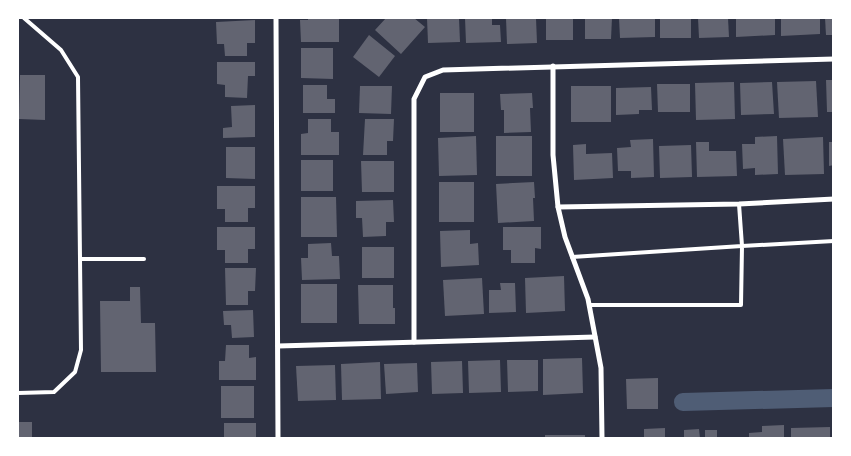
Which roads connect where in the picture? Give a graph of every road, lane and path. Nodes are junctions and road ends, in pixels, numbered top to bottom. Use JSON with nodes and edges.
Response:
{"nodes":[{"id":1,"x":24,"y":18,"type":"edge"},
{"id":2,"x":276,"y":18,"type":"edge"},
{"id":3,"x":834,"y":59,"type":"edge"},
{"id":4,"x":553,"y":66,"type":"junction"},
{"id":5,"x":834,"y":199,"type":"edge"},
{"id":6,"x":739,"y":204,"type":"junction"},
{"id":7,"x":558,"y":207,"type":"junction"},
{"id":8,"x":834,"y":241,"type":"edge"},
{"id":9,"x":742,"y":246,"type":"junction"},
{"id":10,"x":572,"y":257,"type":"junction"},
{"id":11,"x":80,"y":259,"type":"junction"},
{"id":12,"x":144,"y":259,"type":"dead end"},
{"id":13,"x":589,"y":305,"type":"junction"},
{"id":14,"x":595,"y":337,"type":"junction"},
{"id":15,"x":414,"y":342,"type":"junction"},
{"id":16,"x":278,"y":346,"type":"junction"},
{"id":17,"x":18,"y":394,"type":"edge"},
{"id":18,"x":278,"y":438,"type":"edge"},
{"id":19,"x":602,"y":438,"type":"edge"}],
"edges":[{"from":1,"to":11,"type":"lane"},
{"from":2,"to":16,"type":"street"},
{"from":3,"to":4,"type":"street"},
{"from":4,"to":7,"type":"street"},
{"from":4,"to":15,"type":"street"},
{"from":5,"to":6,"type":"street"},
{"from":6,"to":7,"type":"street"},
{"from":6,"to":9,"type":"lane"},
{"from":7,"to":10,"type":"street"},
{"from":8,"to":9,"type":"lane"},
{"from":9,"to":10,"type":"lane"},
{"from":9,"to":13,"type":"lane"},
{"from":10,"to":13,"type":"street"},
{"from":11,"to":12,"type":"lane"},
{"from":11,"to":17,"type":"lane"},
{"from":13,"to":14,"type":"street"},
{"from":14,"to":15,"type":"street"},
{"from":14,"to":19,"type":"street"},
{"from":15,"to":16,"type":"street"},
{"from":16,"to":18,"type":"street"}]}
